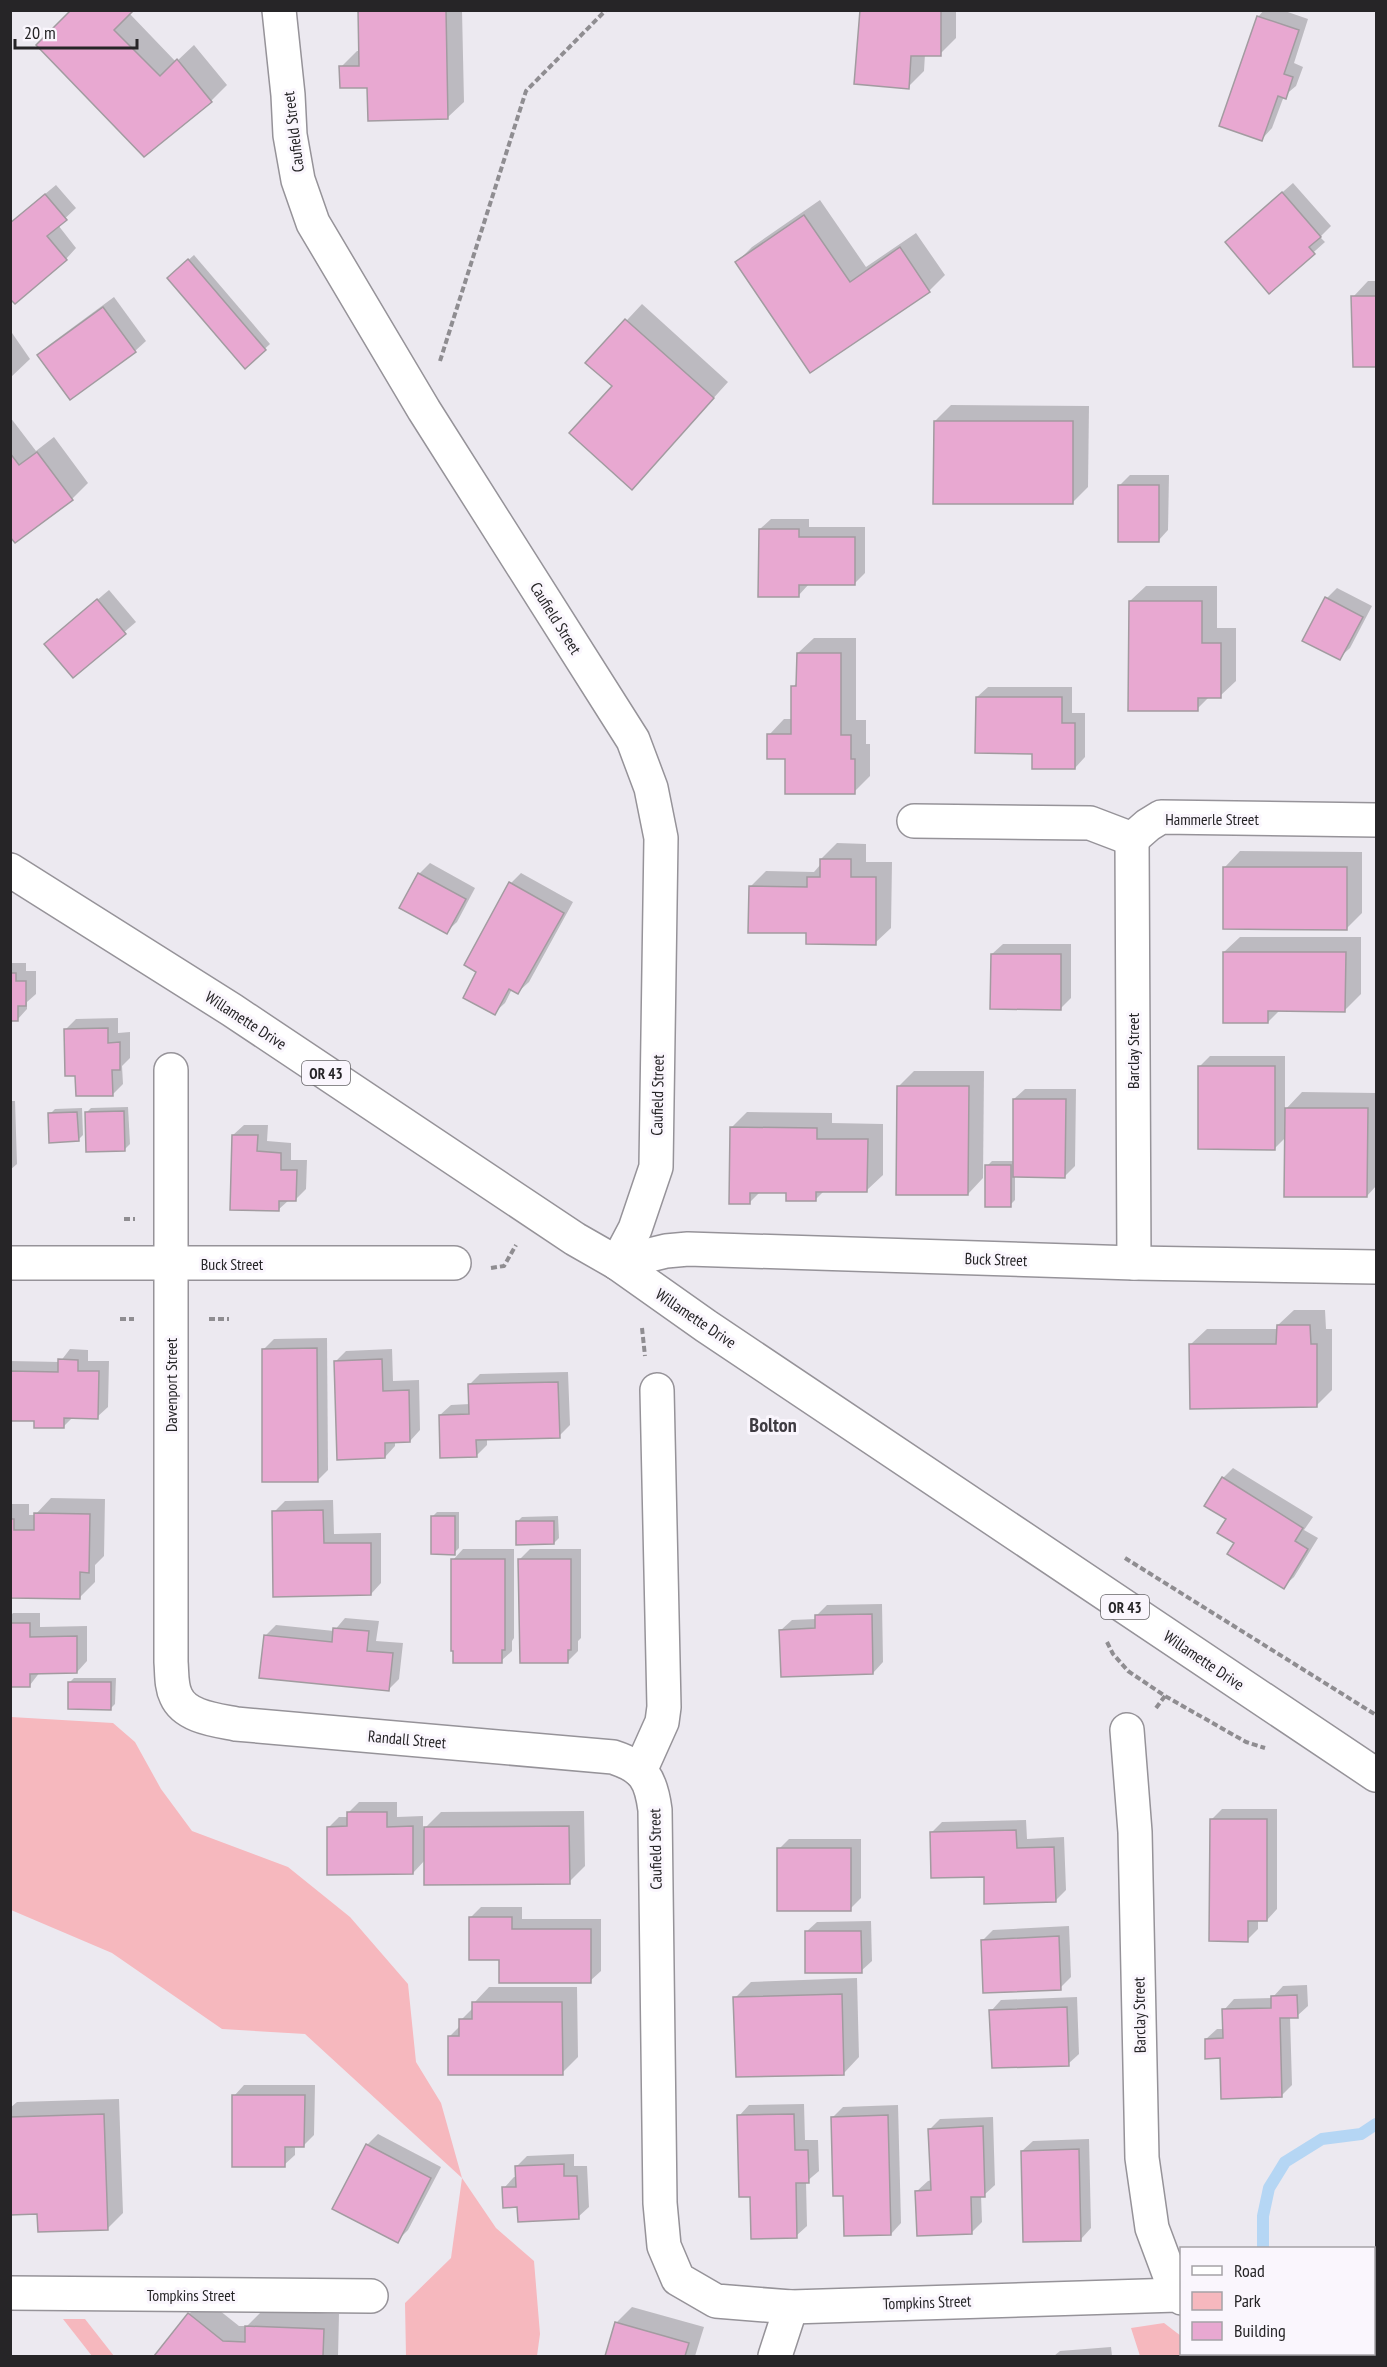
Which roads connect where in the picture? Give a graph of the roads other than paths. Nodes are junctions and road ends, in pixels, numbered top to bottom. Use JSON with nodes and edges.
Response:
{"nodes":[{"id":1,"x":279,"y":10,"type":"edge"},
{"id":2,"x":1377,"y":820,"type":"edge"},
{"id":3,"x":914,"y":821,"type":"dead end"},
{"id":4,"x":1132,"y":839,"type":"junction"},
{"id":5,"x":10,"y":870,"type":"edge"},
{"id":6,"x":171,"y":1070,"type":"dead end"},
{"id":7,"x":10,"y":1263,"type":"edge"},
{"id":8,"x":454,"y":1263,"type":"dead end"},
{"id":9,"x":617,"y":1263,"type":"junction"},
{"id":10,"x":1134,"y":1263,"type":"junction"},
{"id":11,"x":171,"y":1265,"type":"junction"},
{"id":12,"x":1377,"y":1267,"type":"edge"},
{"id":13,"x":657,"y":1390,"type":"dead end"},
{"id":14,"x":176,"y":1699,"type":"joint"},
{"id":15,"x":1127,"y":1730,"type":"dead end"},
{"id":16,"x":640,"y":1771,"type":"junction"},
{"id":17,"x":1377,"y":1775,"type":"edge"},
{"id":18,"x":678,"y":2279,"type":"joint"},
{"id":19,"x":10,"y":2293,"type":"edge"},
{"id":20,"x":371,"y":2296,"type":"dead end"},
{"id":21,"x":1179,"y":2297,"type":"edge"},
{"id":22,"x":791,"y":2307,"type":"junction"},
{"id":23,"x":776,"y":2356,"type":"edge"}],
"edges":[{"from":1,"to":9,"type":"street","name":"Caufield Street"},
{"from":2,"to":4,"type":"street","name":"Hammerle Street"},
{"from":3,"to":4,"type":"street"},
{"from":4,"to":10,"type":"street","name":"Barclay Street"},
{"from":5,"to":9,"type":"street","name":"Willamette Drive","number":"OR 43"},
{"from":6,"to":11,"type":"street","name":"Davenport Street"},
{"from":7,"to":11,"type":"street","name":"Buck Street"},
{"from":8,"to":11,"type":"street","name":"Buck Street"},
{"from":9,"to":10,"type":"street","name":"Buck Street"},
{"from":9,"to":17,"type":"street","name":"Willamette Drive","number":"OR 43"},
{"from":10,"to":12,"type":"street","name":"Buck Street"},
{"from":11,"to":14,"type":"street","name":"Davenport Street"},
{"from":13,"to":16,"type":"street"},
{"from":14,"to":16,"type":"street","name":"Randall Street"},
{"from":15,"to":21,"type":"street","name":"Barclay Street"},
{"from":16,"to":18,"type":"street","name":"Caufield Street"},
{"from":18,"to":22,"type":"street","name":"Tompkins Street"},
{"from":19,"to":20,"type":"street","name":"Tompkins Street"},
{"from":21,"to":22,"type":"street","name":"Tompkins Street"},
{"from":22,"to":23,"type":"street"}]}
